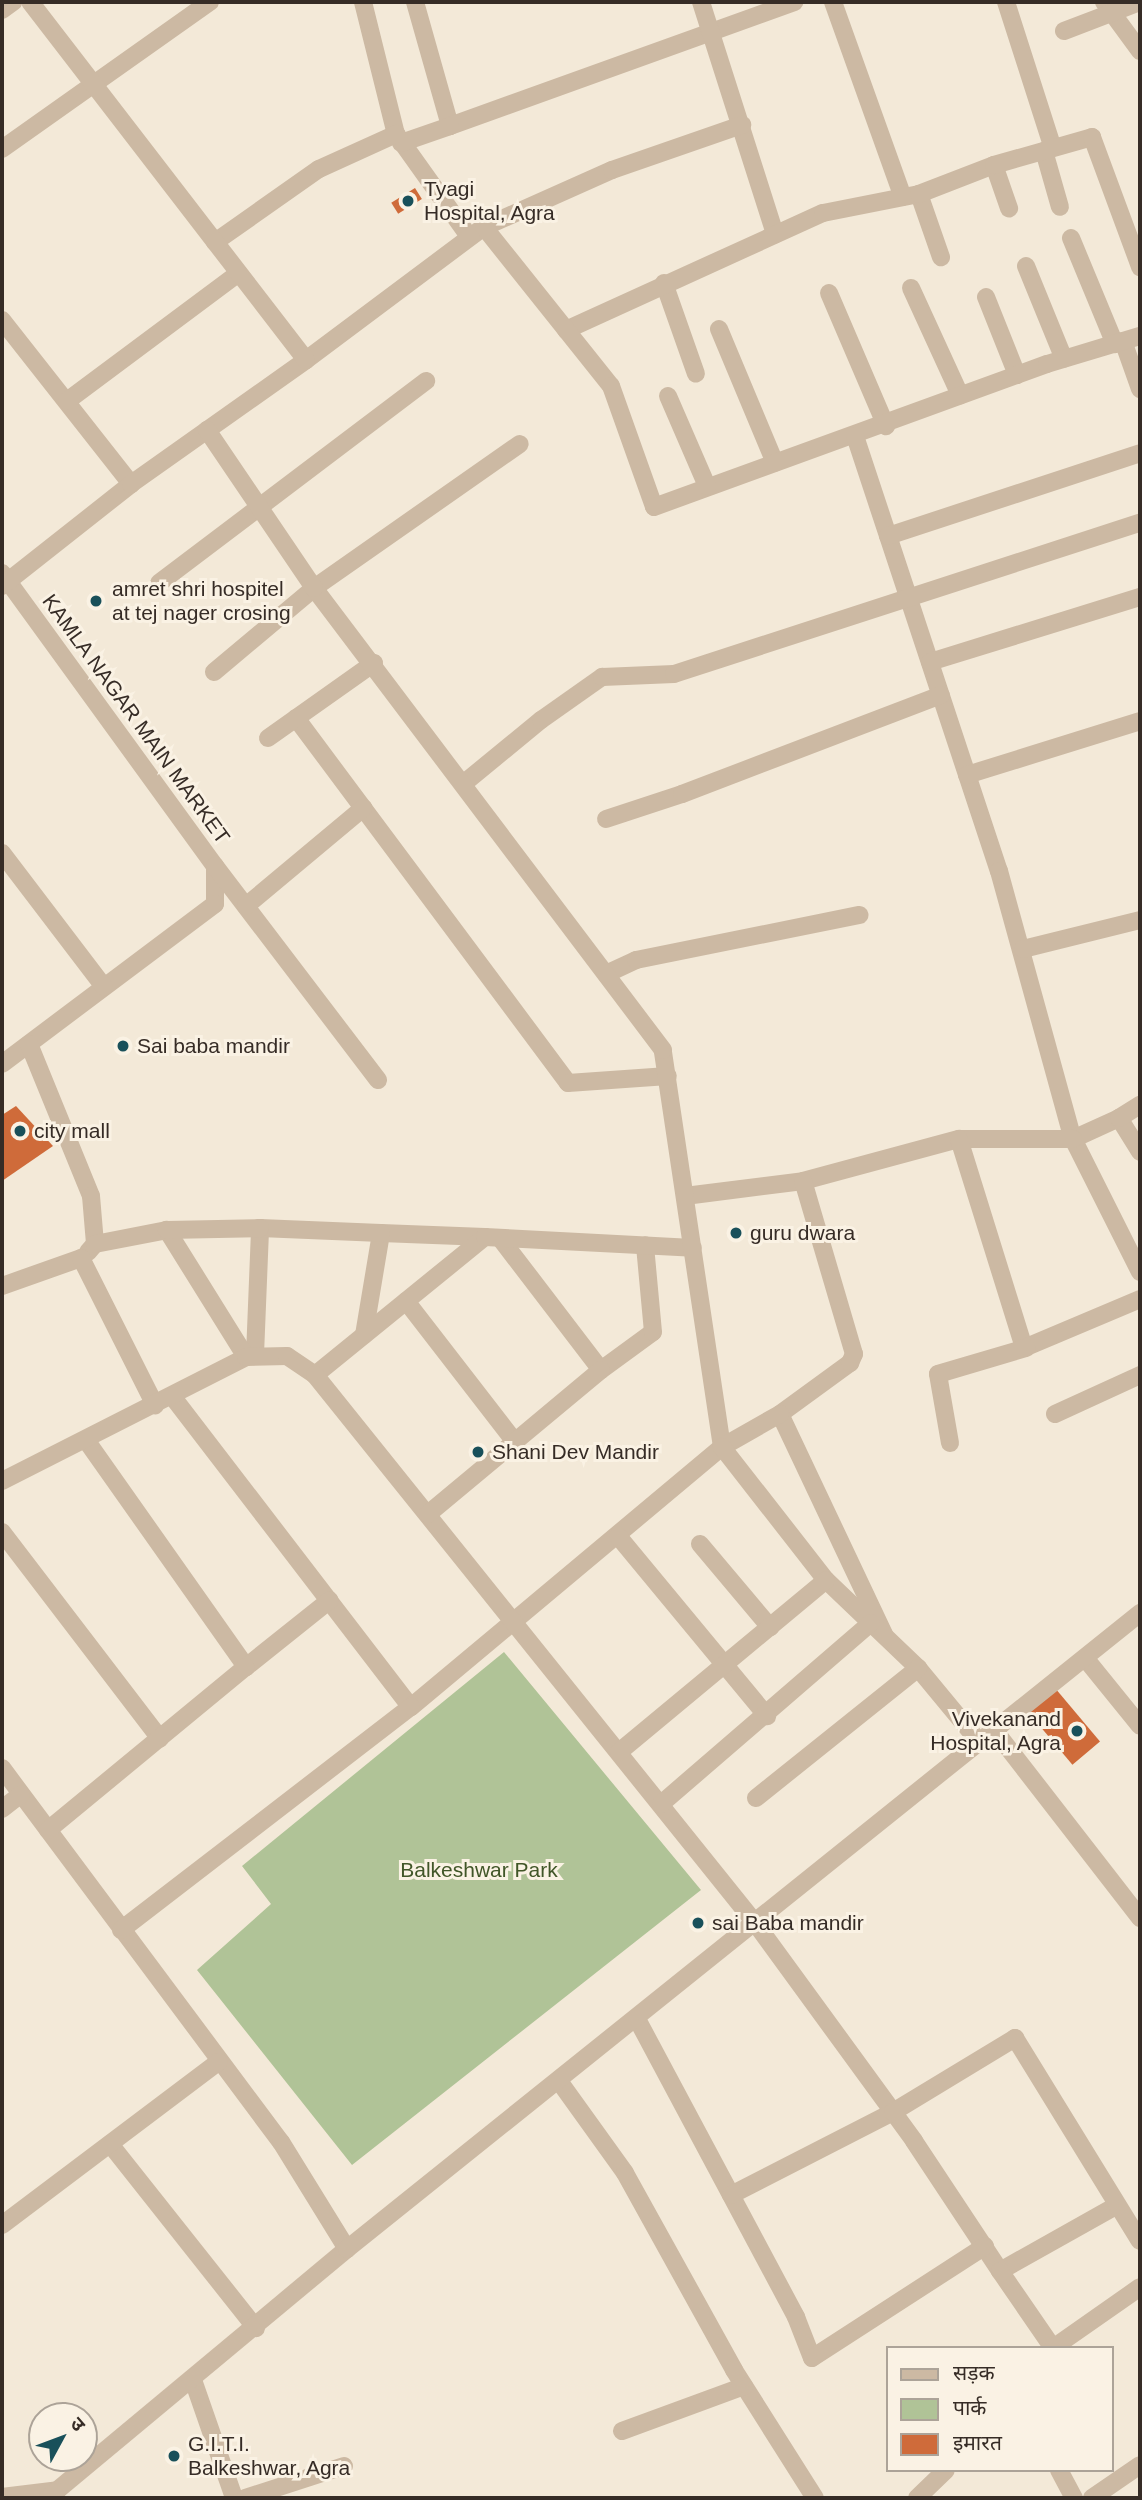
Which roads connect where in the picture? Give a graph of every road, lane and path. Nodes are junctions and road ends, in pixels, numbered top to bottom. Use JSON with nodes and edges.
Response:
{"nodes":[{"id":1,"x":13,"y":2,"type":"edge"},
{"id":2,"x":30,"y":2,"type":"edge"},
{"id":3,"x":210,"y":2,"type":"edge"},
{"id":4,"x":363,"y":2,"type":"edge"},
{"id":5,"x":415,"y":2,"type":"edge"},
{"id":6,"x":701,"y":2,"type":"edge"},
{"id":7,"x":794,"y":2,"type":"edge"},
{"id":8,"x":833,"y":2,"type":"edge"},
{"id":9,"x":1006,"y":2,"type":"edge"},
{"id":10,"x":1140,"y":2,"type":"edge"},
{"id":11,"x":1108,"y":7,"type":"edge"},
{"id":12,"x":2,"y":10,"type":"edge"},
{"id":13,"x":1064,"y":31,"type":"dead end"},
{"id":14,"x":713,"y":32,"type":"junction"},
{"id":15,"x":1140,"y":51,"type":"edge"},
{"id":16,"x":93,"y":83,"type":"junction"},
{"id":17,"x":742,"y":125,"type":"junction"},
{"id":18,"x":450,"y":127,"type":"junction"},
{"id":19,"x":398,"y":139,"type":"junction"},
{"id":20,"x":2,"y":149,"type":"edge"},
{"id":21,"x":1048,"y":150,"type":"junction"},
{"id":22,"x":994,"y":166,"type":"junction"},
{"id":23,"x":911,"y":195,"type":"junction"},
{"id":24,"x":1060,"y":207,"type":"dead end"},
{"id":25,"x":1009,"y":208,"type":"dead end"},
{"id":26,"x":484,"y":227,"type":"junction"},
{"id":27,"x":775,"y":234,"type":"junction"},
{"id":28,"x":468,"y":236,"type":"junction"},
{"id":29,"x":1071,"y":238,"type":"dead end"},
{"id":30,"x":215,"y":242,"type":"junction"},
{"id":31,"x":941,"y":257,"type":"dead end"},
{"id":32,"x":1026,"y":266,"type":"dead end"},
{"id":33,"x":1140,"y":267,"type":"edge"},
{"id":34,"x":239,"y":272,"type":"junction"},
{"id":35,"x":664,"y":283,"type":"junction"},
{"id":36,"x":911,"y":288,"type":"dead end"},
{"id":37,"x":830,"y":293,"type":"dead end"},
{"id":38,"x":986,"y":297,"type":"dead end"},
{"id":39,"x":2,"y":320,"type":"edge"},
{"id":40,"x":719,"y":328,"type":"dead end"},
{"id":41,"x":566,"y":330,"type":"junction"},
{"id":42,"x":1126,"y":340,"type":"edge"},
{"id":43,"x":1064,"y":359,"type":"junction"},
{"id":44,"x":306,"y":360,"type":"junction"},
{"id":45,"x":696,"y":374,"type":"dead end"},
{"id":46,"x":1017,"y":375,"type":"junction"},
{"id":47,"x":426,"y":381,"type":"dead end"},
{"id":48,"x":1140,"y":389,"type":"edge"},
{"id":49,"x":960,"y":395,"type":"junction"},
{"id":50,"x":668,"y":396,"type":"dead end"},
{"id":51,"x":67,"y":401,"type":"junction"},
{"id":52,"x":886,"y":426,"type":"junction"},
{"id":53,"x":207,"y":430,"type":"junction"},
{"id":54,"x":855,"y":436,"type":"junction"},
{"id":55,"x":520,"y":444,"type":"dead end"},
{"id":56,"x":1140,"y":453,"type":"edge"},
{"id":57,"x":775,"y":463,"type":"junction"},
{"id":58,"x":131,"y":484,"type":"junction"},
{"id":59,"x":707,"y":486,"type":"junction"},
{"id":60,"x":260,"y":504,"type":"junction"},
{"id":61,"x":1140,"y":523,"type":"edge"},
{"id":62,"x":888,"y":536,"type":"junction"},
{"id":63,"x":4,"y":580,"type":"edge"},
{"id":64,"x":159,"y":583,"type":"dead end"},
{"id":65,"x":314,"y":588,"type":"junction"},
{"id":66,"x":908,"y":595,"type":"junction"},
{"id":67,"x":1140,"y":597,"type":"edge"},
{"id":68,"x":930,"y":662,"type":"junction"},
{"id":69,"x":374,"y":663,"type":"junction"},
{"id":70,"x":214,"y":672,"type":"dead end"},
{"id":71,"x":941,"y":695,"type":"junction"},
{"id":72,"x":296,"y":718,"type":"junction"},
{"id":73,"x":1140,"y":721,"type":"edge"},
{"id":74,"x":268,"y":738,"type":"dead end"},
{"id":75,"x":967,"y":775,"type":"junction"},
{"id":76,"x":463,"y":784,"type":"junction"},
{"id":77,"x":363,"y":808,"type":"junction"},
{"id":78,"x":606,"y":818,"type":"dead end"},
{"id":79,"x":3,"y":857,"type":"edge"},
{"id":80,"x":215,"y":866,"type":"junction"},
{"id":81,"x":246,"y":906,"type":"junction"},
{"id":82,"x":860,"y":915,"type":"dead end"},
{"id":83,"x":1140,"y":920,"type":"edge"},
{"id":84,"x":1023,"y":950,"type":"junction"},
{"id":85,"x":606,"y":974,"type":"junction"},
{"id":86,"x":104,"y":987,"type":"junction"},
{"id":87,"x":29,"y":1044,"type":"junction"},
{"id":88,"x":2,"y":1064,"type":"edge"},
{"id":89,"x":668,"y":1076,"type":"junction"},
{"id":90,"x":378,"y":1080,"type":"dead end"},
{"id":91,"x":1140,"y":1105,"type":"edge"},
{"id":92,"x":1119,"y":1118,"type":"junction"},
{"id":93,"x":959,"y":1139,"type":"junction"},
{"id":94,"x":1073,"y":1139,"type":"junction"},
{"id":95,"x":1140,"y":1152,"type":"edge"},
{"id":96,"x":803,"y":1181,"type":"junction"},
{"id":97,"x":685,"y":1196,"type":"junction"},
{"id":98,"x":260,"y":1228,"type":"junction"},
{"id":99,"x":167,"y":1230,"type":"junction"},
{"id":100,"x":381,"y":1233,"type":"junction"},
{"id":101,"x":493,"y":1238,"type":"junction"},
{"id":102,"x":95,"y":1244,"type":"junction"},
{"id":103,"x":645,"y":1245,"type":"junction"},
{"id":104,"x":693,"y":1248,"type":"junction"},
{"id":105,"x":81,"y":1258,"type":"junction"},
{"id":106,"x":1140,"y":1272,"type":"edge"},
{"id":107,"x":2,"y":1286,"type":"edge"},
{"id":108,"x":1140,"y":1299,"type":"edge"},
{"id":109,"x":406,"y":1301,"type":"junction"},
{"id":110,"x":364,"y":1335,"type":"junction"},
{"id":111,"x":1026,"y":1349,"type":"junction"},
{"id":112,"x":251,"y":1356,"type":"junction"},
{"id":113,"x":601,"y":1370,"type":"junction"},
{"id":114,"x":315,"y":1375,"type":"junction"},
{"id":115,"x":1140,"y":1375,"type":"edge"},
{"id":116,"x":173,"y":1396,"type":"junction"},
{"id":117,"x":155,"y":1405,"type":"junction"},
{"id":118,"x":780,"y":1414,"type":"junction"},
{"id":119,"x":1055,"y":1414,"type":"dead end"},
{"id":120,"x":86,"y":1440,"type":"junction"},
{"id":121,"x":515,"y":1441,"type":"junction"},
{"id":122,"x":950,"y":1443,"type":"dead end"},
{"id":123,"x":722,"y":1447,"type":"junction"},
{"id":124,"x":3,"y":1479,"type":"edge"},
{"id":125,"x":428,"y":1514,"type":"junction"},
{"id":126,"x":2,"y":1532,"type":"edge"},
{"id":127,"x":618,"y":1536,"type":"junction"},
{"id":128,"x":700,"y":1544,"type":"dead end"},
{"id":129,"x":826,"y":1580,"type":"junction"},
{"id":130,"x":330,"y":1600,"type":"junction"},
{"id":131,"x":1140,"y":1613,"type":"edge"},
{"id":132,"x":516,"y":1623,"type":"junction"},
{"id":133,"x":771,"y":1627,"type":"junction"},
{"id":134,"x":878,"y":1629,"type":"junction"},
{"id":135,"x":1085,"y":1658,"type":"junction"},
{"id":136,"x":725,"y":1666,"type":"junction"},
{"id":137,"x":246,"y":1667,"type":"junction"},
{"id":138,"x":918,"y":1668,"type":"junction"},
{"id":139,"x":411,"y":1707,"type":"junction"},
{"id":140,"x":767,"y":1716,"type":"junction"},
{"id":141,"x":1140,"y":1726,"type":"edge"},
{"id":142,"x":995,"y":1731,"type":"junction"},
{"id":143,"x":160,"y":1739,"type":"junction"},
{"id":144,"x":980,"y":1743,"type":"junction"},
{"id":145,"x":619,"y":1752,"type":"junction"},
{"id":146,"x":2,"y":1768,"type":"edge"},
{"id":147,"x":21,"y":1794,"type":"junction"},
{"id":148,"x":756,"y":1798,"type":"dead end"},
{"id":149,"x":661,"y":1804,"type":"junction"},
{"id":150,"x":2,"y":1809,"type":"edge"},
{"id":151,"x":48,"y":1830,"type":"junction"},
{"id":152,"x":1140,"y":1918,"type":"edge"},
{"id":153,"x":756,"y":1924,"type":"junction"},
{"id":154,"x":121,"y":1930,"type":"junction"},
{"id":155,"x":637,"y":2018,"type":"junction"},
{"id":156,"x":218,"y":2062,"type":"junction"},
{"id":157,"x":559,"y":2081,"type":"junction"},
{"id":158,"x":893,"y":2112,"type":"junction"},
{"id":159,"x":110,"y":2144,"type":"junction"},
{"id":160,"x":731,"y":2196,"type":"junction"},
{"id":161,"x":1116,"y":2206,"type":"junction"},
{"id":162,"x":4,"y":2220,"type":"edge"},
{"id":163,"x":1140,"y":2241,"type":"edge"},
{"id":164,"x":985,"y":2246,"type":"junction"},
{"id":165,"x":347,"y":2249,"type":"junction"},
{"id":166,"x":1000,"y":2271,"type":"junction"},
{"id":167,"x":1140,"y":2287,"type":"edge"},
{"id":168,"x":256,"y":2328,"type":"junction"},
{"id":169,"x":1052,"y":2346,"type":"edge"},
{"id":170,"x":1056,"y":2346,"type":"edge"},
{"id":171,"x":193,"y":2380,"type":"junction"},
{"id":172,"x":744,"y":2386,"type":"junction"},
{"id":173,"x":622,"y":2431,"type":"dead end"},
{"id":174,"x":1140,"y":2465,"type":"edge"},
{"id":175,"x":344,"y":2466,"type":"dead end"},
{"id":176,"x":944,"y":2472,"type":"edge"},
{"id":177,"x":1060,"y":2472,"type":"edge"},
{"id":178,"x":53,"y":2494,"type":"edge"},
{"id":179,"x":2,"y":2497,"type":"edge"},
{"id":180,"x":234,"y":2498,"type":"edge"},
{"id":181,"x":245,"y":2498,"type":"edge"},
{"id":182,"x":815,"y":2498,"type":"edge"},
{"id":183,"x":917,"y":2498,"type":"edge"},
{"id":184,"x":1074,"y":2498,"type":"edge"},
{"id":185,"x":1092,"y":2498,"type":"edge"}],
"edges":[{"from":1,"to":12,"type":"street"},
{"from":2,"to":16,"type":"street"},
{"from":3,"to":16,"type":"street"},
{"from":4,"to":19,"type":"street"},
{"from":5,"to":18,"type":"street"},
{"from":6,"to":14,"type":"street"},
{"from":7,"to":14,"type":"street"},
{"from":8,"to":23,"type":"street"},
{"from":9,"to":21,"type":"street"},
{"from":10,"to":11,"type":"street"},
{"from":11,"to":13,"type":"street"},
{"from":11,"to":15,"type":"street"},
{"from":14,"to":17,"type":"street"},
{"from":14,"to":18,"type":"street"},
{"from":16,"to":20,"type":"street"},
{"from":16,"to":30,"type":"street"},
{"from":17,"to":26,"type":"street"},
{"from":17,"to":27,"type":"street"},
{"from":18,"to":19,"type":"street"},
{"from":19,"to":28,"type":"street"},
{"from":19,"to":30,"type":"street"},
{"from":21,"to":22,"type":"street"},
{"from":21,"to":24,"type":"street"},
{"from":21,"to":33,"type":"street"},
{"from":22,"to":23,"type":"street"},
{"from":22,"to":25,"type":"street"},
{"from":23,"to":27,"type":"street"},
{"from":23,"to":31,"type":"street"},
{"from":26,"to":28,"type":"street"},
{"from":26,"to":41,"type":"street"},
{"from":27,"to":35,"type":"street"},
{"from":28,"to":44,"type":"street"},
{"from":29,"to":42,"type":"street"},
{"from":30,"to":34,"type":"street"},
{"from":32,"to":43,"type":"street"},
{"from":34,"to":44,"type":"street"},
{"from":34,"to":51,"type":"street"},
{"from":35,"to":41,"type":"street"},
{"from":35,"to":45,"type":"street"},
{"from":36,"to":49,"type":"street"},
{"from":37,"to":52,"type":"street"},
{"from":38,"to":46,"type":"street"},
{"from":39,"to":51,"type":"street"},
{"from":40,"to":57,"type":"street"},
{"from":41,"to":59,"type":"street"},
{"from":42,"to":43,"type":"street"},
{"from":42,"to":48,"type":"street"},
{"from":43,"to":46,"type":"street"},
{"from":44,"to":53,"type":"street"},
{"from":46,"to":49,"type":"street"},
{"from":47,"to":60,"type":"street"},
{"from":49,"to":52,"type":"street"},
{"from":50,"to":59,"type":"street"},
{"from":51,"to":58,"type":"street"},
{"from":52,"to":54,"type":"street"},
{"from":53,"to":58,"type":"street"},
{"from":53,"to":60,"type":"street"},
{"from":54,"to":57,"type":"street"},
{"from":54,"to":62,"type":"street"},
{"from":55,"to":65,"type":"street"},
{"from":56,"to":62,"type":"street"},
{"from":57,"to":59,"type":"street"},
{"from":58,"to":63,"type":"street"},
{"from":60,"to":64,"type":"street"},
{"from":60,"to":65,"type":"street"},
{"from":61,"to":66,"type":"street"},
{"from":62,"to":66,"type":"street"},
{"from":63,"to":80,"type":"street","name":"KAMLA NAGAR MAIN MARKET"},
{"from":65,"to":69,"type":"street"},
{"from":65,"to":70,"type":"street"},
{"from":66,"to":68,"type":"street"},
{"from":66,"to":76,"type":"street"},
{"from":67,"to":68,"type":"street"},
{"from":68,"to":71,"type":"street"},
{"from":69,"to":72,"type":"street"},
{"from":69,"to":76,"type":"street"},
{"from":71,"to":75,"type":"street"},
{"from":71,"to":78,"type":"street"},
{"from":72,"to":74,"type":"street"},
{"from":72,"to":77,"type":"street"},
{"from":73,"to":75,"type":"street"},
{"from":75,"to":84,"type":"street"},
{"from":76,"to":85,"type":"street"},
{"from":77,"to":81,"type":"street"},
{"from":77,"to":89,"type":"street"},
{"from":79,"to":86,"type":"street"},
{"from":80,"to":81,"type":"street"},
{"from":80,"to":86,"type":"street","name":"KAMLA NAGAR MAIN MARKET"},
{"from":81,"to":90,"type":"street"},
{"from":82,"to":85,"type":"street"},
{"from":83,"to":84,"type":"street"},
{"from":84,"to":94,"type":"street"},
{"from":85,"to":89,"type":"street"},
{"from":86,"to":87,"type":"street"},
{"from":87,"to":88,"type":"street"},
{"from":87,"to":102,"type":"street"},
{"from":89,"to":97,"type":"street"},
{"from":91,"to":92,"type":"street"},
{"from":92,"to":94,"type":"street"},
{"from":92,"to":95,"type":"street"},
{"from":93,"to":94,"type":"street"},
{"from":93,"to":96,"type":"street"},
{"from":93,"to":111,"type":"street"},
{"from":94,"to":106,"type":"street"},
{"from":96,"to":97,"type":"street"},
{"from":96,"to":118,"type":"street"},
{"from":97,"to":104,"type":"street"},
{"from":98,"to":99,"type":"street"},
{"from":98,"to":100,"type":"street"},
{"from":98,"to":112,"type":"street"},
{"from":99,"to":102,"type":"street"},
{"from":99,"to":112,"type":"street"},
{"from":100,"to":101,"type":"street"},
{"from":100,"to":110,"type":"street"},
{"from":101,"to":103,"type":"street"},
{"from":101,"to":109,"type":"street"},
{"from":101,"to":113,"type":"street"},
{"from":102,"to":105,"type":"street"},
{"from":103,"to":104,"type":"street"},
{"from":103,"to":113,"type":"street"},
{"from":104,"to":123,"type":"street"},
{"from":105,"to":107,"type":"street"},
{"from":105,"to":117,"type":"street"},
{"from":108,"to":111,"type":"street"},
{"from":109,"to":110,"type":"street"},
{"from":109,"to":121,"type":"street"},
{"from":110,"to":114,"type":"street"},
{"from":111,"to":122,"type":"street"},
{"from":112,"to":114,"type":"street"},
{"from":112,"to":116,"type":"street"},
{"from":113,"to":121,"type":"street"},
{"from":114,"to":125,"type":"street"},
{"from":115,"to":119,"type":"street"},
{"from":116,"to":117,"type":"street"},
{"from":116,"to":130,"type":"street"},
{"from":117,"to":120,"type":"street"},
{"from":118,"to":123,"type":"street"},
{"from":118,"to":134,"type":"street"},
{"from":120,"to":124,"type":"street"},
{"from":120,"to":137,"type":"street"},
{"from":121,"to":125,"type":"street"},
{"from":123,"to":127,"type":"street"},
{"from":123,"to":129,"type":"street"},
{"from":125,"to":132,"type":"street"},
{"from":126,"to":143,"type":"street"},
{"from":127,"to":132,"type":"street"},
{"from":127,"to":136,"type":"street"},
{"from":128,"to":133,"type":"street"},
{"from":129,"to":133,"type":"street"},
{"from":129,"to":134,"type":"street"},
{"from":130,"to":137,"type":"street"},
{"from":130,"to":139,"type":"street"},
{"from":131,"to":135,"type":"street"},
{"from":132,"to":139,"type":"street"},
{"from":132,"to":145,"type":"street"},
{"from":133,"to":136,"type":"street"},
{"from":134,"to":138,"type":"street"},
{"from":134,"to":140,"type":"street"},
{"from":135,"to":141,"type":"street"},
{"from":135,"to":142,"type":"street"},
{"from":136,"to":140,"type":"street"},
{"from":136,"to":145,"type":"street"},
{"from":137,"to":143,"type":"street"},
{"from":138,"to":144,"type":"street"},
{"from":138,"to":148,"type":"street"},
{"from":139,"to":154,"type":"street"},
{"from":140,"to":149,"type":"street"},
{"from":142,"to":144,"type":"street"},
{"from":142,"to":152,"type":"street"},
{"from":143,"to":151,"type":"street"},
{"from":144,"to":153,"type":"street"},
{"from":145,"to":149,"type":"street"},
{"from":146,"to":147,"type":"street"},
{"from":147,"to":150,"type":"street"},
{"from":147,"to":151,"type":"street"},
{"from":149,"to":153,"type":"street"},
{"from":151,"to":154,"type":"street"},
{"from":153,"to":155,"type":"street"},
{"from":153,"to":158,"type":"street"},
{"from":154,"to":156,"type":"street"},
{"from":155,"to":157,"type":"street"},
{"from":155,"to":160,"type":"street"},
{"from":156,"to":159,"type":"street"},
{"from":156,"to":165,"type":"street"},
{"from":157,"to":165,"type":"street"},
{"from":157,"to":172,"type":"street"},
{"from":158,"to":160,"type":"street"},
{"from":158,"to":161,"type":"street"},
{"from":158,"to":164,"type":"street"},
{"from":159,"to":162,"type":"street"},
{"from":159,"to":168,"type":"street"},
{"from":160,"to":164,"type":"street"},
{"from":161,"to":163,"type":"street"},
{"from":161,"to":166,"type":"street"},
{"from":164,"to":166,"type":"street"},
{"from":165,"to":168,"type":"street"},
{"from":166,"to":169,"type":"street"},
{"from":167,"to":170,"type":"street"},
{"from":168,"to":171,"type":"street"},
{"from":171,"to":178,"type":"street"},
{"from":171,"to":180,"type":"street"},
{"from":172,"to":173,"type":"street"},
{"from":172,"to":182,"type":"street"},
{"from":174,"to":185,"type":"street"},
{"from":175,"to":181,"type":"street"},
{"from":176,"to":183,"type":"street"},
{"from":177,"to":184,"type":"street"},
{"from":178,"to":179,"type":"street"}]}
